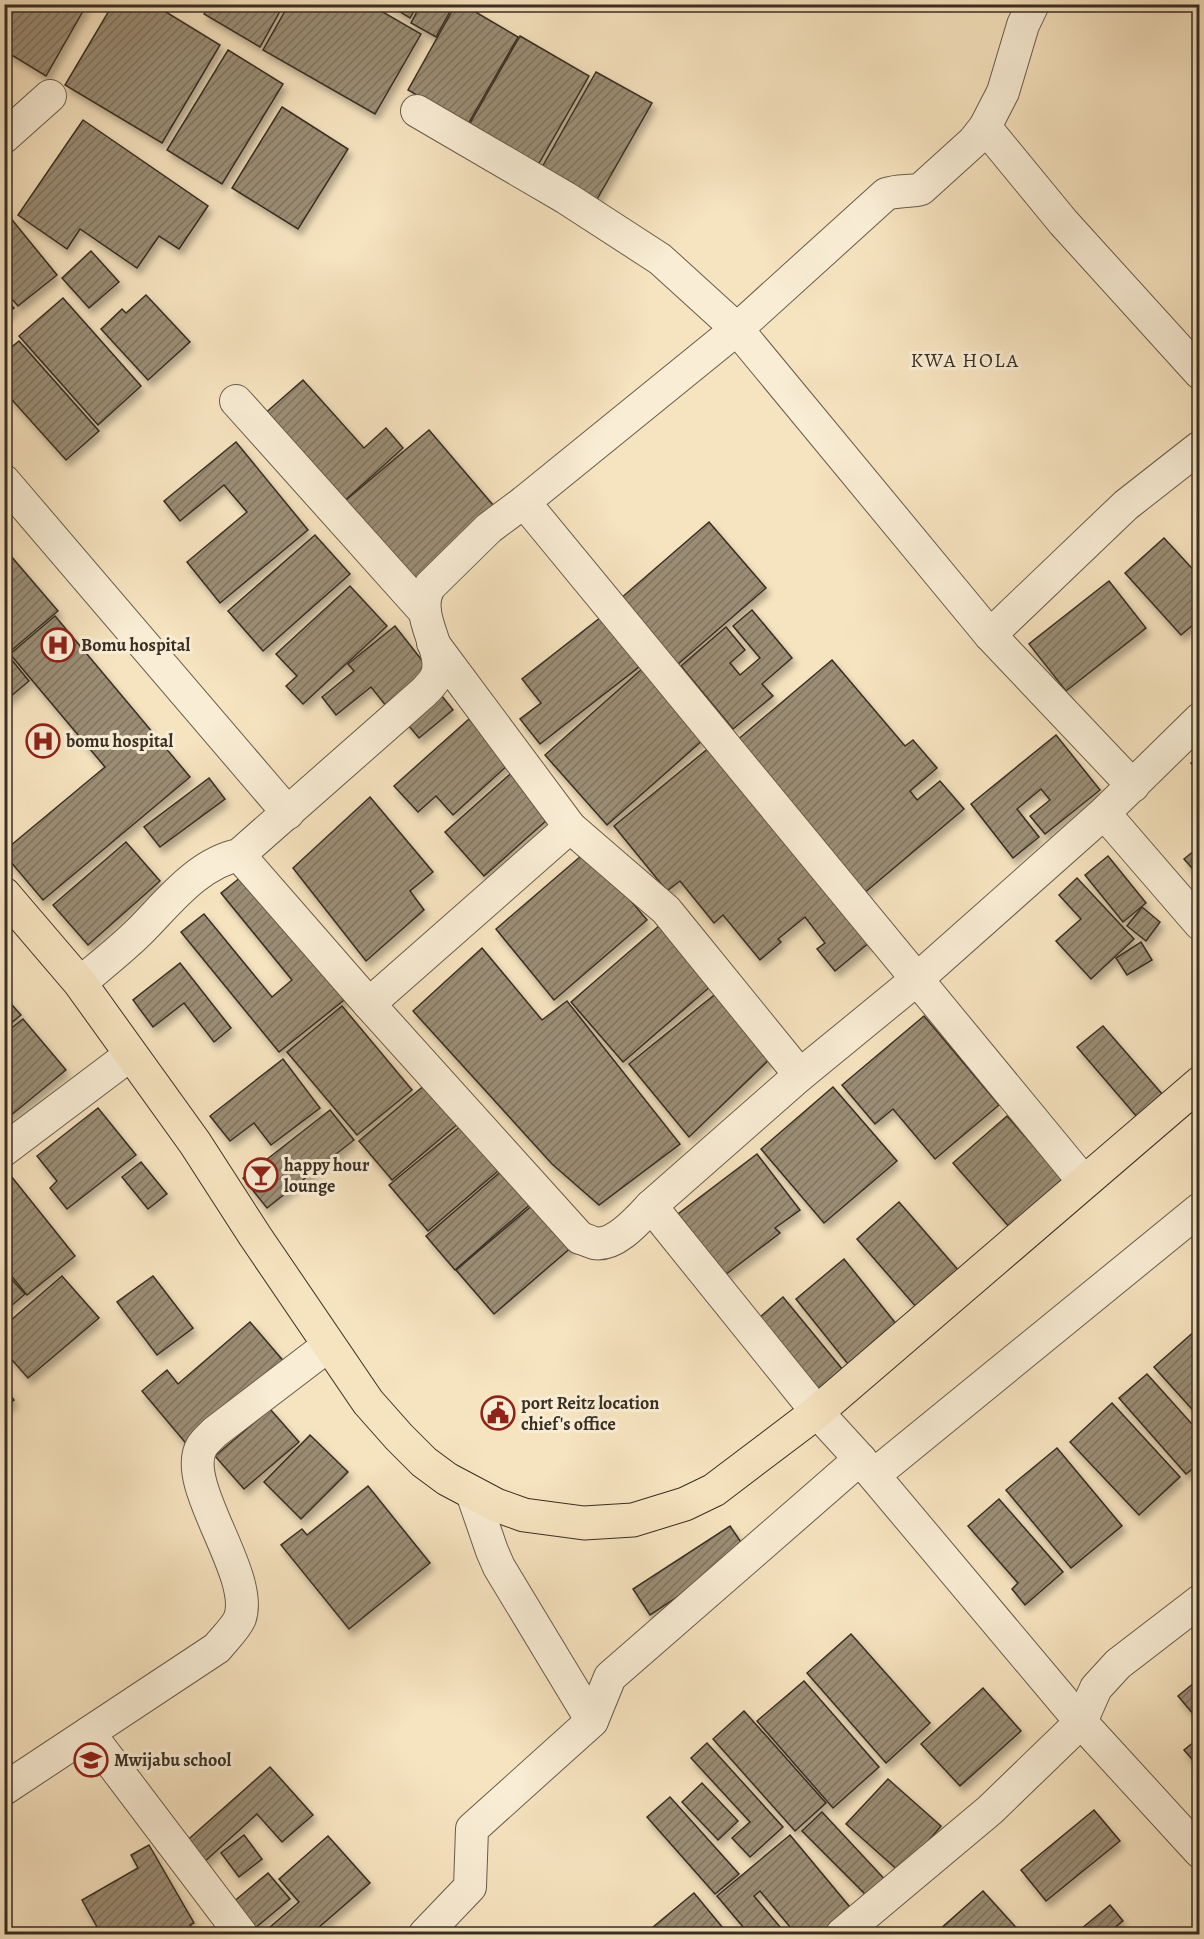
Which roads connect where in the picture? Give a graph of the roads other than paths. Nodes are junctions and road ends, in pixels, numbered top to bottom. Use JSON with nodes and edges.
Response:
{"nodes":[{"id":1,"x":1033,"y":4,"type":"edge"},
{"id":2,"x":50,"y":96,"type":"dead end"},
{"id":3,"x":417,"y":111,"type":"dead end"},
{"id":4,"x":985,"y":128,"type":"junction"},
{"id":5,"x":4,"y":137,"type":"edge"},
{"id":6,"x":737,"y":329,"type":"junction"},
{"id":7,"x":1200,"y":374,"type":"edge"},
{"id":8,"x":236,"y":401,"type":"dead end"},
{"id":9,"x":1200,"y":447,"type":"edge"},
{"id":10,"x":4,"y":481,"type":"edge"},
{"id":11,"x":524,"y":502,"type":"junction"},
{"id":12,"x":425,"y":612,"type":"junction"},
{"id":13,"x":990,"y":634,"type":"junction"},
{"id":14,"x":433,"y":643,"type":"junction"},
{"id":15,"x":1200,"y":719,"type":"edge"},
{"id":16,"x":1133,"y":786,"type":"junction"},
{"id":17,"x":288,"y":813,"type":"junction"},
{"id":18,"x":1104,"y":813,"type":"junction"},
{"id":19,"x":570,"y":827,"type":"junction"},
{"id":20,"x":239,"y":855,"type":"junction"},
{"id":21,"x":4,"y":894,"type":"edge"},
{"id":22,"x":1200,"y":924,"type":"edge"},
{"id":23,"x":916,"y":980,"type":"junction"},
{"id":24,"x":80,"y":983,"type":"junction"},
{"id":25,"x":369,"y":1004,"type":"junction"},
{"id":26,"x":130,"y":1055,"type":"junction"},
{"id":27,"x":800,"y":1075,"type":"junction"},
{"id":28,"x":1200,"y":1083,"type":"edge"},
{"id":29,"x":4,"y":1150,"type":"edge"},
{"id":30,"x":1084,"y":1182,"type":"junction"},
{"id":31,"x":651,"y":1206,"type":"junction"},
{"id":32,"x":1200,"y":1209,"type":"edge"},
{"id":33,"x":329,"y":1345,"type":"junction"},
{"id":34,"x":817,"y":1412,"type":"junction"},
{"id":35,"x":867,"y":1467,"type":"junction"},
{"id":36,"x":472,"y":1493,"type":"junction"},
{"id":37,"x":1200,"y":1601,"type":"edge"},
{"id":38,"x":592,"y":1721,"type":"junction"},
{"id":39,"x":1081,"y":1722,"type":"junction"},
{"id":40,"x":89,"y":1733,"type":"junction"},
{"id":41,"x":4,"y":1789,"type":"edge"},
{"id":42,"x":1200,"y":1852,"type":"edge"},
{"id":43,"x":241,"y":1935,"type":"edge"},
{"id":44,"x":425,"y":1935,"type":"edge"},
{"id":45,"x":842,"y":1935,"type":"edge"}],
"edges":[{"from":1,"to":4,"type":"street"},
{"from":2,"to":5,"type":"street"},
{"from":3,"to":6,"type":"street"},
{"from":4,"to":6,"type":"street"},
{"from":4,"to":7,"type":"street"},
{"from":6,"to":11,"type":"street"},
{"from":6,"to":13,"type":"street"},
{"from":8,"to":12,"type":"street"},
{"from":9,"to":13,"type":"street"},
{"from":10,"to":17,"type":"street"},
{"from":11,"to":12,"type":"street"},
{"from":11,"to":23,"type":"street"},
{"from":12,"to":14,"type":"street"},
{"from":13,"to":16,"type":"street"},
{"from":14,"to":17,"type":"street"},
{"from":14,"to":19,"type":"street"},
{"from":15,"to":16,"type":"street"},
{"from":16,"to":18,"type":"street"},
{"from":17,"to":20,"type":"street"},
{"from":18,"to":22,"type":"street"},
{"from":18,"to":23,"type":"street"},
{"from":19,"to":25,"type":"street"},
{"from":19,"to":27,"type":"street"},
{"from":20,"to":24,"type":"street"},
{"from":20,"to":25,"type":"street"},
{"from":21,"to":24,"type":"main road"},
{"from":23,"to":27,"type":"street"},
{"from":23,"to":30,"type":"street"},
{"from":24,"to":26,"type":"main road"},
{"from":25,"to":31,"type":"street"},
{"from":26,"to":29,"type":"street"},
{"from":26,"to":33,"type":"main road"},
{"from":27,"to":31,"type":"street"},
{"from":28,"to":30,"type":"main road"},
{"from":30,"to":34,"type":"main road"},
{"from":31,"to":34,"type":"street"},
{"from":32,"to":35,"type":"street"},
{"from":33,"to":36,"type":"main road"},
{"from":33,"to":40,"type":"street"},
{"from":34,"to":35,"type":"street"},
{"from":34,"to":36,"type":"main road"},
{"from":35,"to":38,"type":"street"},
{"from":35,"to":39,"type":"street"},
{"from":36,"to":38,"type":"street"},
{"from":37,"to":39,"type":"street"},
{"from":38,"to":44,"type":"street"},
{"from":39,"to":42,"type":"street"},
{"from":39,"to":45,"type":"street"},
{"from":40,"to":41,"type":"street"},
{"from":40,"to":43,"type":"street"}]}
